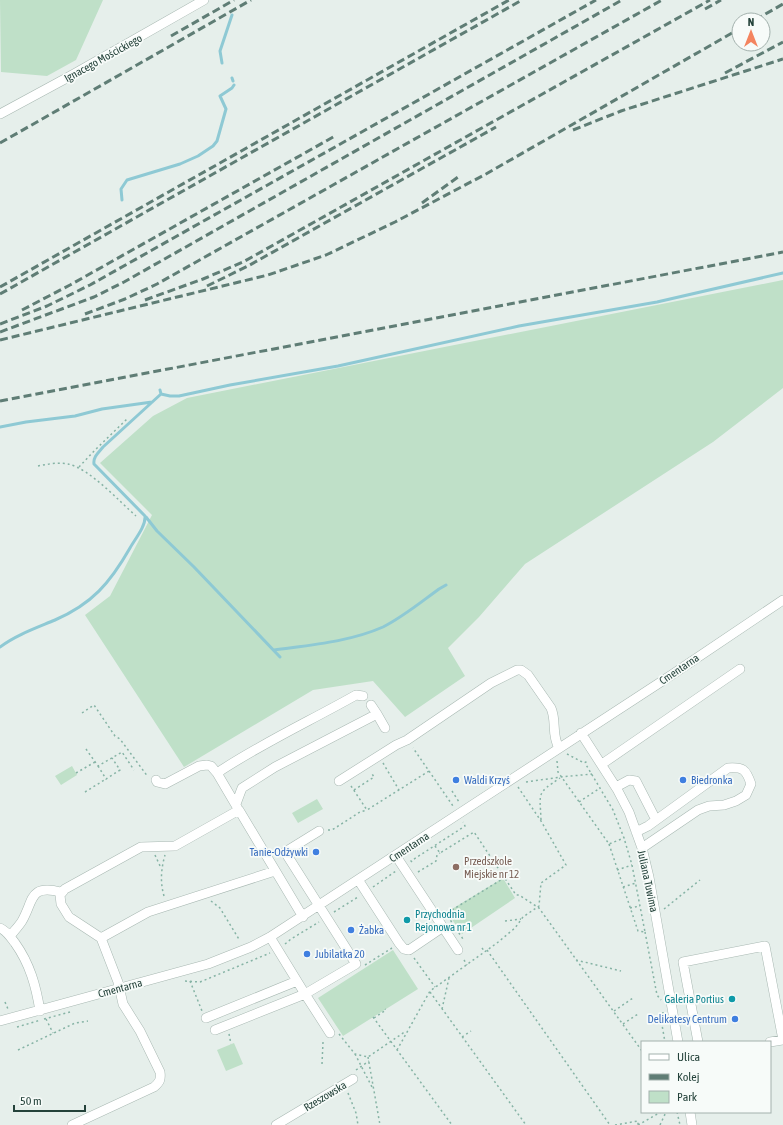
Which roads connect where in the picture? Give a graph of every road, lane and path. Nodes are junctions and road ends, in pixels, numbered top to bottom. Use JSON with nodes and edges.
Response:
{"nodes":[{"id":1,"x":204,"y":0,"type":"edge"},
{"id":2,"x":0,"y":114,"type":"edge"},
{"id":3,"x":127,"y":419,"type":"dead end"},
{"id":4,"x":38,"y":466,"type":"dead end"},
{"id":5,"x":79,"y":467,"type":"junction"},
{"id":6,"x":136,"y":516,"type":"dead end"},
{"id":7,"x":783,"y":600,"type":"edge"},
{"id":8,"x":740,"y":670,"type":"dead end"},
{"id":9,"x":363,"y":696,"type":"dead end"},
{"id":10,"x":371,"y":705,"type":"dead end"},
{"id":11,"x":82,"y":713,"type":"dead end"},
{"id":12,"x":377,"y":714,"type":"junction"},
{"id":13,"x":385,"y":728,"type":"dead end"},
{"id":14,"x":581,"y":733,"type":"junction"},
{"id":15,"x":411,"y":745,"type":"dead end"},
{"id":16,"x":559,"y":748,"type":"junction"},
{"id":17,"x":86,"y":749,"type":"dead end"},
{"id":18,"x":557,"y":757,"type":"dead end"},
{"id":19,"x":112,"y":758,"type":"junction"},
{"id":20,"x":95,"y":762,"type":"junction"},
{"id":21,"x":585,"y":762,"type":"dead end"},
{"id":22,"x":383,"y":763,"type":"dead end"},
{"id":23,"x":602,"y":764,"type":"junction"},
{"id":24,"x":98,"y":766,"type":"junction"},
{"id":25,"x":134,"y":770,"type":"dead end"},
{"id":26,"x":370,"y":771,"type":"dead end"},
{"id":27,"x":429,"y":771,"type":"junction"},
{"id":28,"x":76,"y":773,"type":"dead end"},
{"id":29,"x":217,"y":773,"type":"junction"},
{"id":30,"x":592,"y":774,"type":"junction"},
{"id":31,"x":561,"y":777,"type":"junction"},
{"id":32,"x":106,"y":778,"type":"junction"},
{"id":33,"x":154,"y":781,"type":"joint"},
{"id":34,"x":339,"y":781,"type":"dead end"},
{"id":35,"x":524,"y":782,"type":"dead end"},
{"id":36,"x":516,"y":784,"type":"dead end"},
{"id":37,"x":351,"y":786,"type":"dead end"},
{"id":38,"x":616,"y":787,"type":"junction"},
{"id":39,"x":600,"y":788,"type":"junction"},
{"id":40,"x":354,"y":790,"type":"junction"},
{"id":41,"x":399,"y":790,"type":"junction"},
{"id":42,"x":452,"y":791,"type":"dead end"},
{"id":43,"x":85,"y":792,"type":"dead end"},
{"id":44,"x":579,"y":802,"type":"junction"},
{"id":45,"x":461,"y":806,"type":"dead end"},
{"id":46,"x":237,"y":807,"type":"junction"},
{"id":47,"x":456,"y":810,"type":"dead end"},
{"id":48,"x":656,"y":820,"type":"junction"},
{"id":49,"x":541,"y":821,"type":"junction"},
{"id":50,"x":319,"y":831,"type":"dead end"},
{"id":51,"x":636,"y":832,"type":"junction"},
{"id":52,"x":624,"y":838,"type":"junction"},
{"id":53,"x":609,"y":844,"type":"junction"},
{"id":54,"x":435,"y":846,"type":"dead end"},
{"id":55,"x":642,"y":848,"type":"junction"},
{"id":56,"x":167,"y":849,"type":"dead end"},
{"id":57,"x":152,"y":850,"type":"dead end"},
{"id":58,"x":440,"y":853,"type":"junction"},
{"id":59,"x":396,"y":856,"type":"junction"},
{"id":60,"x":632,"y":865,"type":"junction"},
{"id":61,"x":161,"y":868,"type":"junction"},
{"id":62,"x":617,"y":870,"type":"junction"},
{"id":63,"x":275,"y":871,"type":"junction"},
{"id":64,"x":418,"y":872,"type":"dead end"},
{"id":65,"x":504,"y":878,"type":"junction"},
{"id":66,"x":700,"y":880,"type":"dead end"},
{"id":67,"x":359,"y":881,"type":"junction"},
{"id":68,"x":636,"y":883,"type":"junction"},
{"id":69,"x":623,"y":887,"type":"junction"},
{"id":70,"x":61,"y":892,"type":"junction"},
{"id":71,"x":165,"y":898,"type":"dead end"},
{"id":72,"x":211,"y":901,"type":"dead end"},
{"id":73,"x":320,"y":906,"type":"junction"},
{"id":74,"x":640,"y":906,"type":"junction"},
{"id":75,"x":537,"y":907,"type":"junction"},
{"id":76,"x":630,"y":908,"type":"junction"},
{"id":77,"x":452,"y":910,"type":"dead end"},
{"id":78,"x":660,"y":912,"type":"dead end"},
{"id":79,"x":303,"y":917,"type":"junction"},
{"id":80,"x":327,"y":917,"type":"junction"},
{"id":81,"x":522,"y":918,"type":"junction"},
{"id":82,"x":505,"y":921,"type":"dead end"},
{"id":83,"x":0,"y":928,"type":"edge"},
{"id":84,"x":444,"y":928,"type":"junction"},
{"id":85,"x":645,"y":932,"type":"junction"},
{"id":86,"x":10,"y":936,"type":"junction"},
{"id":87,"x":101,"y":938,"type":"junction"},
{"id":88,"x":270,"y":938,"type":"junction"},
{"id":89,"x":399,"y":944,"type":"junction"},
{"id":90,"x":243,"y":945,"type":"dead end"},
{"id":91,"x":482,"y":948,"type":"dead end"},
{"id":92,"x":278,"y":950,"type":"junction"},
{"id":93,"x":409,"y":950,"type":"junction"},
{"id":94,"x":458,"y":950,"type":"dead end"},
{"id":95,"x":486,"y":951,"type":"junction"},
{"id":96,"x":464,"y":960,"type":"dead end"},
{"id":97,"x":576,"y":960,"type":"junction"},
{"id":98,"x":354,"y":965,"type":"junction"},
{"id":99,"x":467,"y":965,"type":"junction"},
{"id":100,"x":621,"y":971,"type":"dead end"},
{"id":101,"x":449,"y":978,"type":"junction"},
{"id":102,"x":190,"y":981,"type":"dead end"},
{"id":103,"x":296,"y":981,"type":"junction"},
{"id":104,"x":435,"y":987,"type":"junction"},
{"id":105,"x":120,"y":988,"type":"junction"},
{"id":106,"x":430,"y":991,"type":"junction"},
{"id":107,"x":305,"y":994,"type":"junction"},
{"id":108,"x":633,"y":998,"type":"dead end"},
{"id":109,"x":5,"y":1002,"type":"dead end"},
{"id":110,"x":663,"y":1002,"type":"dead end"},
{"id":111,"x":385,"y":1009,"type":"dead end"},
{"id":112,"x":442,"y":1009,"type":"junction"},
{"id":113,"x":663,"y":1009,"type":"dead end"},
{"id":114,"x":40,"y":1011,"type":"junction"},
{"id":115,"x":614,"y":1011,"type":"junction"},
{"id":116,"x":10,"y":1012,"type":"dead end"},
{"id":117,"x":638,"y":1014,"type":"dead end"},
{"id":118,"x":205,"y":1017,"type":"joint"},
{"id":119,"x":46,"y":1019,"type":"dead end"},
{"id":120,"x":88,"y":1020,"type":"dead end"},
{"id":121,"x":0,"y":1021,"type":"edge"},
{"id":122,"x":623,"y":1024,"type":"junction"},
{"id":123,"x":215,"y":1030,"type":"dead end"},
{"id":124,"x":408,"y":1030,"type":"junction"},
{"id":125,"x":471,"y":1031,"type":"dead end"},
{"id":126,"x":229,"y":1033,"type":"dead end"},
{"id":127,"x":53,"y":1034,"type":"junction"},
{"id":128,"x":330,"y":1034,"type":"joint"},
{"id":129,"x":462,"y":1037,"type":"junction"},
{"id":130,"x":390,"y":1041,"type":"junction"},
{"id":131,"x":665,"y":1041,"type":"edge"},
{"id":132,"x":678,"y":1041,"type":"edge"},
{"id":133,"x":698,"y":1041,"type":"edge"},
{"id":134,"x":323,"y":1042,"type":"dead end"},
{"id":135,"x":771,"y":1042,"type":"edge"},
{"id":136,"x":231,"y":1044,"type":"dead end"},
{"id":137,"x":18,"y":1050,"type":"dead end"},
{"id":138,"x":397,"y":1050,"type":"junction"},
{"id":139,"x":641,"y":1050,"type":"edge"},
{"id":140,"x":355,"y":1054,"type":"junction"},
{"id":141,"x":368,"y":1057,"type":"junction"},
{"id":142,"x":322,"y":1064,"type":"dead end"},
{"id":143,"x":349,"y":1081,"type":"joint"},
{"id":144,"x":374,"y":1091,"type":"junction"},
{"id":145,"x":659,"y":1113,"type":"edge"},
{"id":146,"x":666,"y":1113,"type":"edge"},
{"id":147,"x":677,"y":1113,"type":"edge"},
{"id":148,"x":690,"y":1113,"type":"edge"},
{"id":149,"x":72,"y":1125,"type":"edge"},
{"id":150,"x":276,"y":1125,"type":"edge"},
{"id":151,"x":358,"y":1125,"type":"edge"},
{"id":152,"x":380,"y":1125,"type":"edge"},
{"id":153,"x":452,"y":1125,"type":"edge"},
{"id":154,"x":526,"y":1125,"type":"edge"},
{"id":155,"x":609,"y":1125,"type":"edge"},
{"id":156,"x":615,"y":1125,"type":"edge"},
{"id":157,"x":638,"y":1125,"type":"edge"},
{"id":158,"x":660,"y":1125,"type":"edge"},
{"id":159,"x":680,"y":1125,"type":"edge"},
{"id":160,"x":692,"y":1125,"type":"edge"}],
"edges":[{"from":1,"to":2,"type":"street","name":"Ignacego Mościckiego"},
{"from":3,"to":5,"type":"path"},
{"from":4,"to":5,"type":"path"},
{"from":5,"to":6,"type":"path"},
{"from":7,"to":14,"type":"street","name":"Cmentarna"},
{"from":8,"to":23,"type":"street"},
{"from":9,"to":29,"type":"street"},
{"from":10,"to":12,"type":"street"},
{"from":11,"to":33,"type":"path"},
{"from":12,"to":13,"type":"street"},
{"from":12,"to":46,"type":"street"},
{"from":14,"to":16,"type":"street","name":"Cmentarna"},
{"from":14,"to":23,"type":"street","name":"Juliana Tuwima"},
{"from":15,"to":27,"type":"path"},
{"from":16,"to":34,"type":"street"},
{"from":16,"to":59,"type":"street","name":"Cmentarna"},
{"from":17,"to":20,"type":"path"},
{"from":18,"to":31,"type":"path"},
{"from":19,"to":24,"type":"path"},
{"from":19,"to":25,"type":"path"},
{"from":19,"to":32,"type":"path"},
{"from":20,"to":24,"type":"path"},
{"from":20,"to":28,"type":"path"},
{"from":21,"to":30,"type":"path"},
{"from":22,"to":41,"type":"path"},
{"from":23,"to":38,"type":"street","name":"Juliana Tuwima"},
{"from":24,"to":32,"type":"path"},
{"from":26,"to":40,"type":"path"},
{"from":27,"to":41,"type":"path"},
{"from":27,"to":47,"type":"path"},
{"from":29,"to":33,"type":"street"},
{"from":29,"to":46,"type":"street"},
{"from":30,"to":31,"type":"path"},
{"from":30,"to":39,"type":"path"},
{"from":31,"to":35,"type":"path"},
{"from":31,"to":44,"type":"path"},
{"from":31,"to":49,"type":"path"},
{"from":32,"to":43,"type":"path"},
{"from":36,"to":49,"type":"path"},
{"from":37,"to":40,"type":"path"},
{"from":38,"to":48,"type":"street"},
{"from":38,"to":51,"type":"street","name":"Juliana Tuwima"},
{"from":39,"to":44,"type":"path"},
{"from":39,"to":52,"type":"path"},
{"from":40,"to":41,"type":"path"},
{"from":42,"to":45,"type":"path"},
{"from":44,"to":53,"type":"path"},
{"from":46,"to":63,"type":"street"},
{"from":46,"to":70,"type":"street"},
{"from":48,"to":51,"type":"street"},
{"from":48,"to":55,"type":"street"},
{"from":49,"to":75,"type":"path"},
{"from":50,"to":73,"type":"street"},
{"from":51,"to":55,"type":"street","name":"Juliana Tuwima"},
{"from":52,"to":53,"type":"path"},
{"from":52,"to":60,"type":"path"},
{"from":53,"to":62,"type":"path"},
{"from":54,"to":58,"type":"path"},
{"from":55,"to":132,"type":"street","name":"Juliana Tuwima"},
{"from":56,"to":61,"type":"path"},
{"from":57,"to":61,"type":"path"},
{"from":58,"to":64,"type":"path"},
{"from":58,"to":65,"type":"path"},
{"from":59,"to":67,"type":"street","name":"Cmentarna"},
{"from":59,"to":84,"type":"street"},
{"from":60,"to":62,"type":"path"},
{"from":60,"to":68,"type":"path"},
{"from":61,"to":71,"type":"path"},
{"from":62,"to":69,"type":"path"},
{"from":63,"to":79,"type":"street"},
{"from":63,"to":87,"type":"street"},
{"from":65,"to":75,"type":"path"},
{"from":65,"to":77,"type":"path"},
{"from":66,"to":78,"type":"path"},
{"from":67,"to":73,"type":"street","name":"Cmentarna"},
{"from":67,"to":89,"type":"street"},
{"from":68,"to":69,"type":"path"},
{"from":68,"to":74,"type":"path"},
{"from":69,"to":76,"type":"path"},
{"from":70,"to":86,"type":"street"},
{"from":70,"to":87,"type":"street"},
{"from":72,"to":90,"type":"path"},
{"from":73,"to":79,"type":"street","name":"Cmentarna"},
{"from":73,"to":80,"type":"street"},
{"from":74,"to":76,"type":"path"},
{"from":74,"to":85,"type":"path"},
{"from":75,"to":81,"type":"path"},
{"from":75,"to":97,"type":"path"},
{"from":76,"to":85,"type":"path"},
{"from":79,"to":88,"type":"street","name":"Cmentarna"},
{"from":80,"to":92,"type":"path"},
{"from":80,"to":98,"type":"street"},
{"from":81,"to":82,"type":"path"},
{"from":81,"to":95,"type":"path"},
{"from":83,"to":86,"type":"street"},
{"from":84,"to":93,"type":"street"},
{"from":84,"to":94,"type":"street"},
{"from":85,"to":110,"type":"path"},
{"from":86,"to":114,"type":"street"},
{"from":87,"to":105,"type":"street"},
{"from":88,"to":92,"type":"street"},
{"from":88,"to":105,"type":"street","name":"Cmentarna"},
{"from":89,"to":93,"type":"street"},
{"from":89,"to":98,"type":"path"},
{"from":91,"to":95,"type":"path"},
{"from":92,"to":103,"type":"street"},
{"from":93,"to":104,"type":"path"},
{"from":95,"to":99,"type":"path"},
{"from":95,"to":155,"type":"path"},
{"from":96,"to":99,"type":"path"},
{"from":97,"to":100,"type":"path"},
{"from":97,"to":115,"type":"path"},
{"from":98,"to":107,"type":"street"},
{"from":99,"to":101,"type":"path"},
{"from":101,"to":104,"type":"path"},
{"from":101,"to":112,"type":"path"},
{"from":102,"to":118,"type":"path"},
{"from":103,"to":107,"type":"street"},
{"from":103,"to":118,"type":"street"},
{"from":104,"to":106,"type":"path"},
{"from":105,"to":114,"type":"street","name":"Cmentarna"},
{"from":105,"to":149,"type":"street"},
{"from":106,"to":112,"type":"path"},
{"from":106,"to":124,"type":"path"},
{"from":107,"to":123,"type":"street"},
{"from":107,"to":128,"type":"street"},
{"from":108,"to":115,"type":"path"},
{"from":109,"to":116,"type":"path"},
{"from":111,"to":130,"type":"path"},
{"from":112,"to":129,"type":"path"},
{"from":113,"to":131,"type":"path"},
{"from":114,"to":121,"type":"street","name":"Cmentarna"},
{"from":115,"to":122,"type":"path"},
{"from":117,"to":122,"type":"path"},
{"from":119,"to":127,"type":"path"},
{"from":120,"to":127,"type":"path"},
{"from":122,"to":139,"type":"path"},
{"from":124,"to":130,"type":"path"},
{"from":124,"to":138,"type":"path"},
{"from":125,"to":129,"type":"path"},
{"from":126,"to":136,"type":"path"},
{"from":127,"to":137,"type":"path"},
{"from":128,"to":140,"type":"path"},
{"from":129,"to":154,"type":"path"},
{"from":130,"to":138,"type":"path"},
{"from":130,"to":141,"type":"path"},
{"from":133,"to":135,"type":"street"},
{"from":134,"to":142,"type":"path"},
{"from":138,"to":153,"type":"path"},
{"from":140,"to":141,"type":"path"},
{"from":140,"to":144,"type":"path"},
{"from":141,"to":144,"type":"path"},
{"from":143,"to":150,"type":"street","name":"Rzeszowska"},
{"from":143,"to":151,"type":"path"},
{"from":144,"to":152,"type":"path"},
{"from":145,"to":157,"type":"path"},
{"from":146,"to":158,"type":"path"},
{"from":147,"to":159,"type":"path"},
{"from":148,"to":160,"type":"street"},
{"from":156,"to":157,"type":"path"}]}
